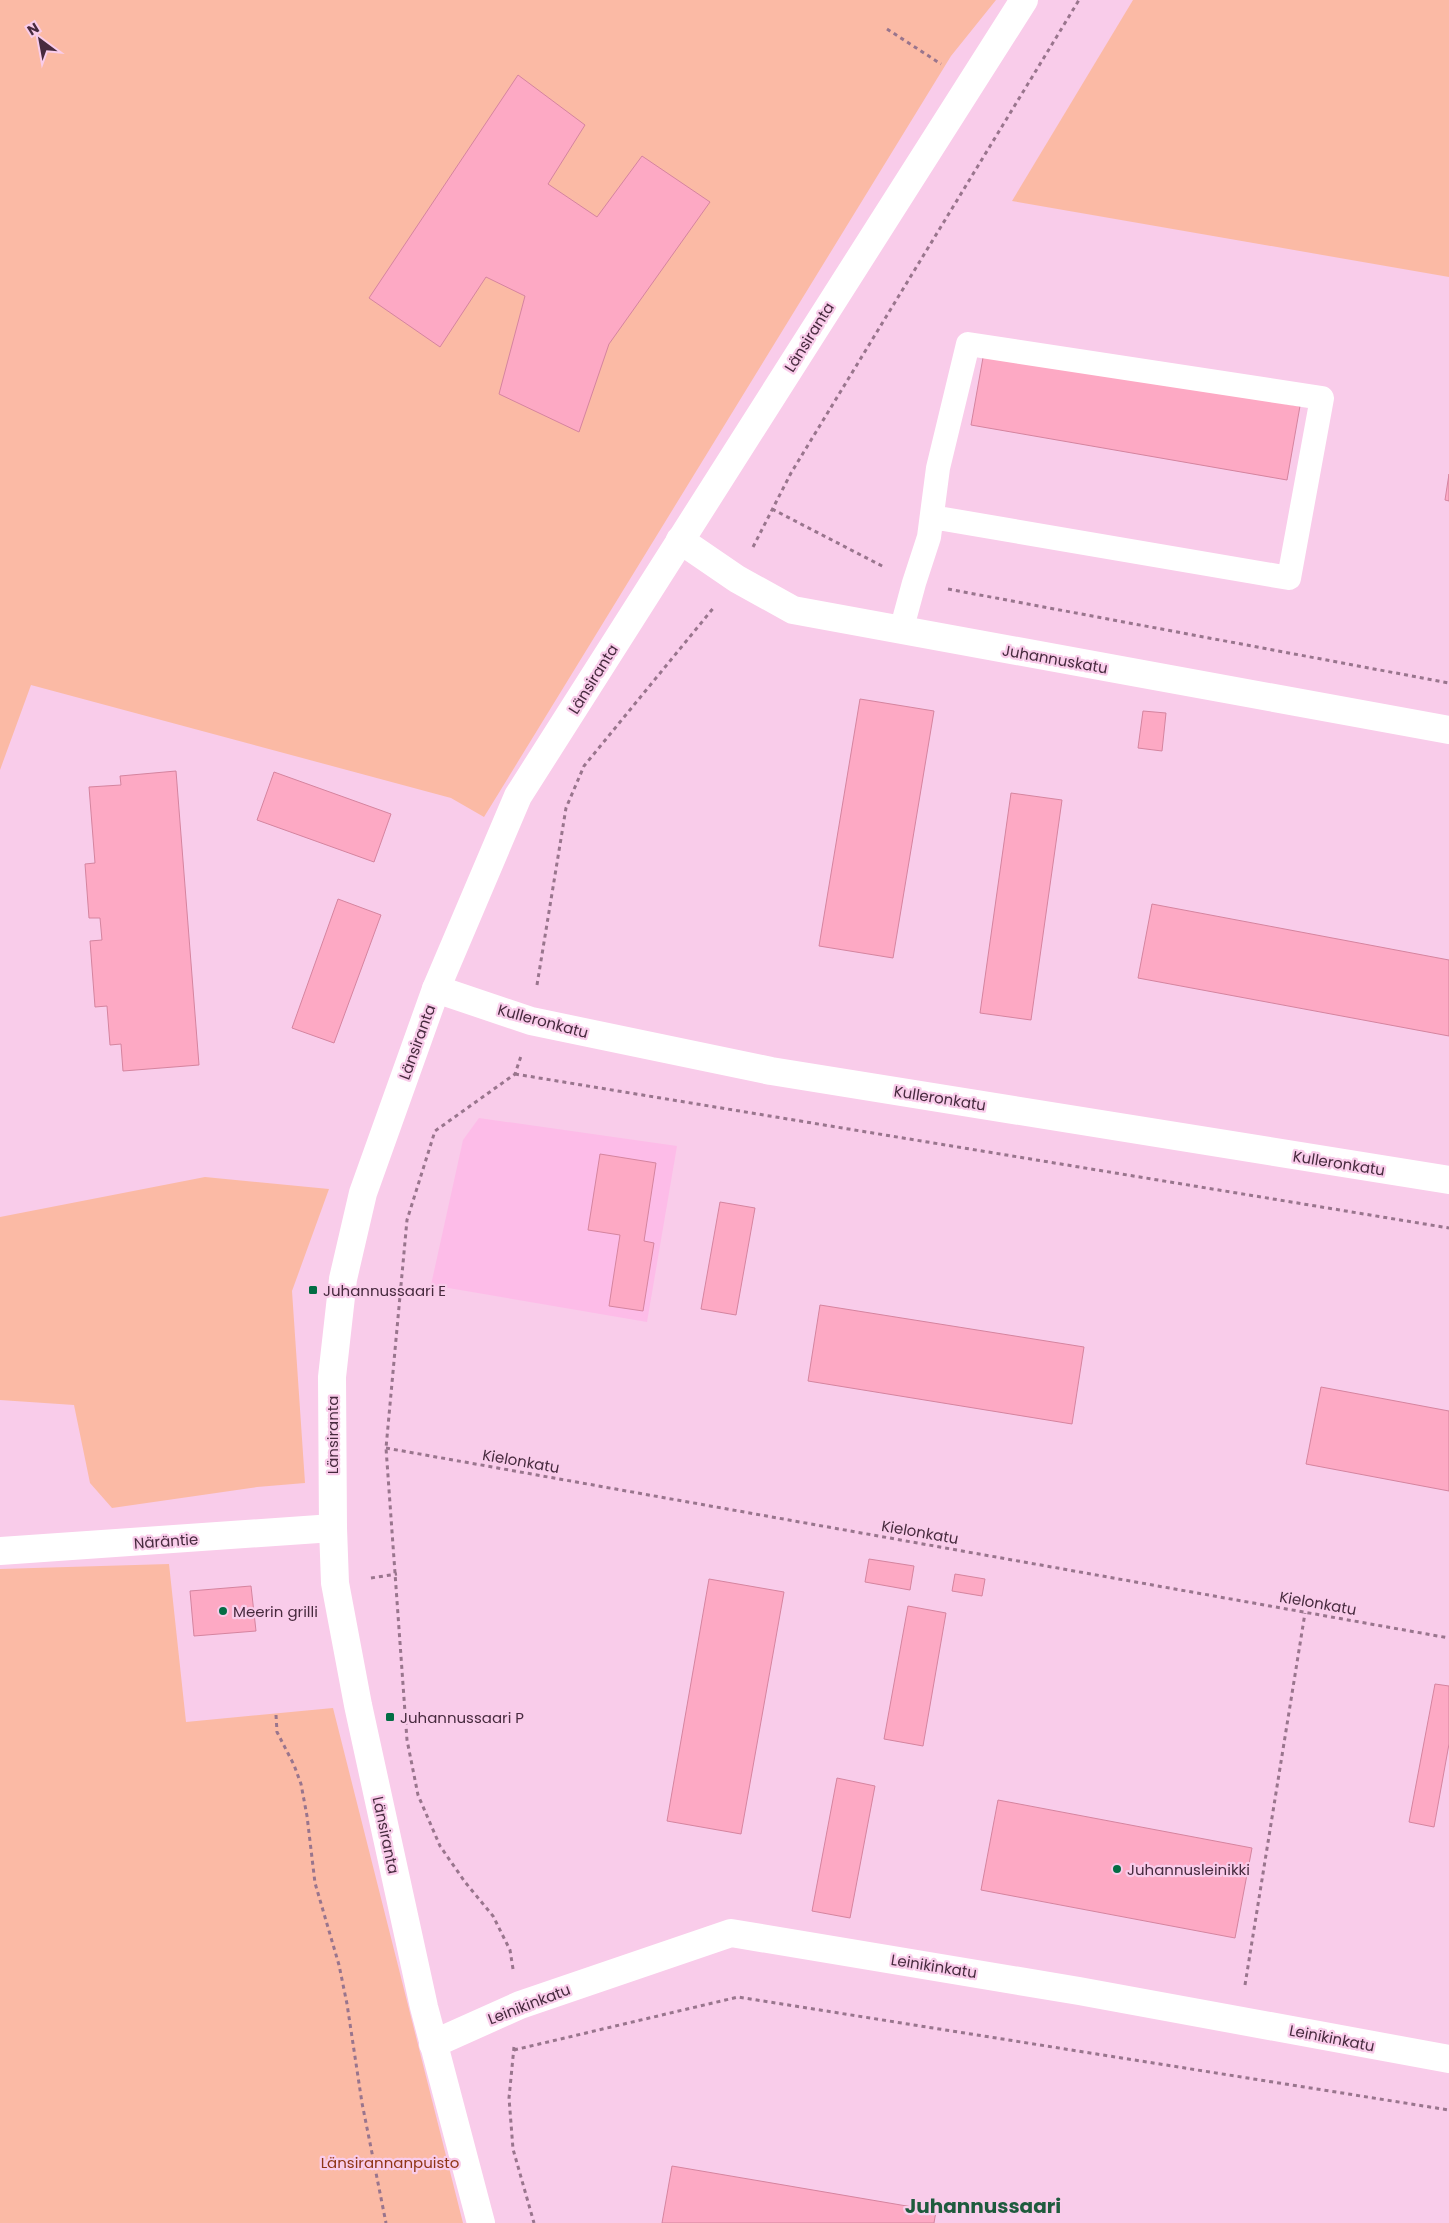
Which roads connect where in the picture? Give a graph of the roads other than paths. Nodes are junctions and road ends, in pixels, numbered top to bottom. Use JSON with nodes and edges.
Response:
{"nodes":[{"id":1,"x":1024,"y":0,"type":"edge"},
{"id":2,"x":932,"y":517,"type":"junction"},
{"id":3,"x":680,"y":540,"type":"junction"},
{"id":4,"x":901,"y":631,"type":"junction"},
{"id":5,"x":1449,"y":730,"type":"edge"},
{"id":6,"x":436,"y":989,"type":"junction"},
{"id":7,"x":1449,"y":1180,"type":"edge"},
{"id":8,"x":333,"y":1528,"type":"junction"},
{"id":9,"x":0,"y":1551,"type":"edge"},
{"id":10,"x":433,"y":2044,"type":"junction"},
{"id":11,"x":1449,"y":2059,"type":"edge"},
{"id":12,"x":480,"y":2223,"type":"edge"}],
"edges":[{"from":1,"to":3,"type":"street","name":"Länsiranta"},
{"from":2,"to":2,"type":"lane"},
{"from":2,"to":4,"type":"lane"},
{"from":3,"to":4,"type":"street","name":"Juhannuskatu"},
{"from":3,"to":6,"type":"street","name":"Länsiranta"},
{"from":4,"to":5,"type":"street","name":"Juhannuskatu"},
{"from":6,"to":7,"type":"street","name":"Kulleronkatu"},
{"from":6,"to":8,"type":"street","name":"Länsiranta"},
{"from":8,"to":9,"type":"street","name":"Näräntie"},
{"from":8,"to":10,"type":"street","name":"Länsiranta"},
{"from":10,"to":11,"type":"street","name":"Leinikinkatu"},
{"from":10,"to":12,"type":"street","name":"Länsiranta"}]}
